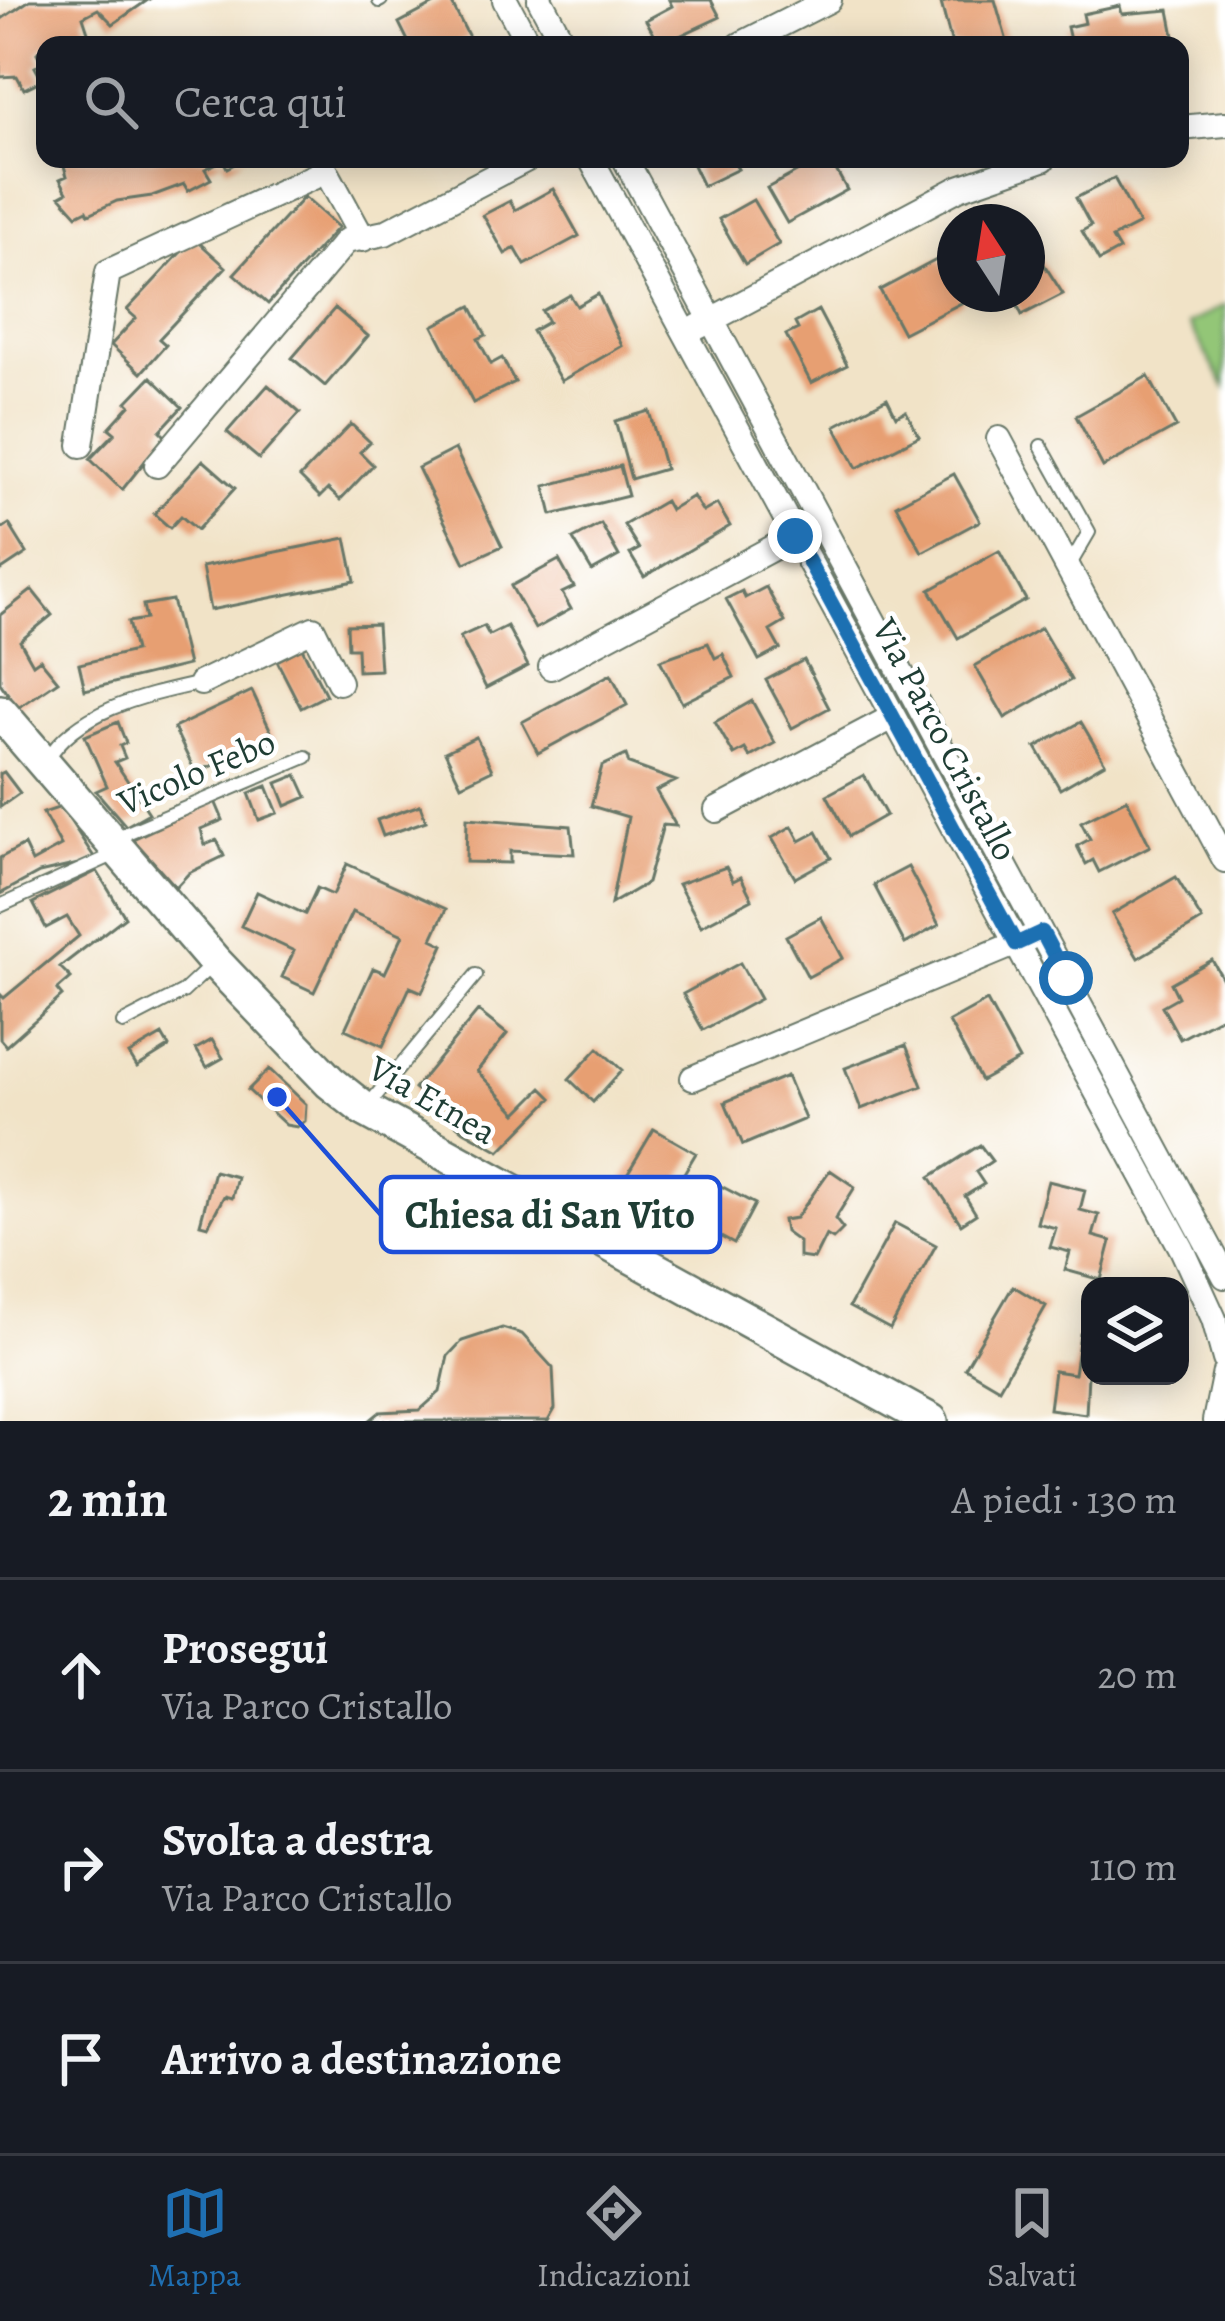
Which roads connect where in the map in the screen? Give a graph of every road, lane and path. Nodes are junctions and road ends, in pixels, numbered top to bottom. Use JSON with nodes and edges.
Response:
{"nodes":[{"id":1,"x":505,"y":0,"type":"edge"},
{"id":2,"x":540,"y":0,"type":"edge"},
{"id":3,"x":830,"y":0,"type":"edge"},
{"id":4,"x":524,"y":36,"type":"edge"},
{"id":5,"x":559,"y":36,"type":"edge"},
{"id":6,"x":758,"y":36,"type":"edge"},
{"id":7,"x":1225,"y":124,"type":"edge"},
{"id":8,"x":1189,"y":127,"type":"edge"},
{"id":9,"x":509,"y":168,"type":"edge"},
{"id":10,"x":596,"y":168,"type":"edge"},
{"id":11,"x":630,"y":168,"type":"edge"},
{"id":12,"x":1017,"y":168,"type":"edge"},
{"id":13,"x":363,"y":239,"type":"junction"},
{"id":14,"x":711,"y":320,"type":"junction"},
{"id":15,"x":686,"y":334,"type":"junction"},
{"id":16,"x":999,"y":439,"type":"dead end"},
{"id":17,"x":81,"y":445,"type":"dead end"},
{"id":18,"x":1041,"y":446,"type":"dead end"},
{"id":19,"x":157,"y":465,"type":"dead end"},
{"id":20,"x":795,"y":536,"type":"junction"},
{"id":21,"x":1067,"y":569,"type":"junction"},
{"id":22,"x":551,"y":668,"type":"dead end"},
{"id":23,"x":339,"y":682,"type":"dead end"},
{"id":24,"x":201,"y":683,"type":"joint"},
{"id":25,"x":0,"y":712,"type":"edge"},
{"id":26,"x":893,"y":717,"type":"junction"},
{"id":27,"x":306,"y":758,"type":"dead end"},
{"id":28,"x":44,"y":766,"type":"junction"},
{"id":29,"x":717,"y":811,"type":"dead end"},
{"id":30,"x":114,"y":846,"type":"junction"},
{"id":31,"x":1225,"y":860,"type":"edge"},
{"id":32,"x":0,"y":906,"type":"edge"},
{"id":33,"x":1042,"y":932,"type":"junction"},
{"id":34,"x":1016,"y":944,"type":"junction"},
{"id":35,"x":215,"y":962,"type":"junction"},
{"id":36,"x":476,"y":975,"type":"dead end"},
{"id":37,"x":123,"y":1023,"type":"dead end"},
{"id":38,"x":693,"y":1078,"type":"dead end"},
{"id":39,"x":364,"y":1109,"type":"junction"},
{"id":40,"x":1225,"y":1276,"type":"edge"},
{"id":41,"x":1225,"y":1359,"type":"edge"},
{"id":42,"x":1225,"y":1372,"type":"edge"},
{"id":43,"x":909,"y":1416,"type":"edge"},
{"id":44,"x":1215,"y":1421,"type":"edge"}],
"edges":[{"from":1,"to":4,"type":"street"},
{"from":2,"to":5,"type":"street"},
{"from":3,"to":6,"type":"street"},
{"from":7,"to":8,"type":"street"},
{"from":9,"to":13,"type":"street"},
{"from":10,"to":15,"type":"street","name":"Via Parco Cristallo"},
{"from":11,"to":14,"type":"street","name":"Via Parco Cristallo"},
{"from":12,"to":14,"type":"street"},
{"from":13,"to":17,"type":"street"},
{"from":13,"to":19,"type":"street"},
{"from":14,"to":15,"type":"street"},
{"from":14,"to":33,"type":"street","name":"Via Parco Cristallo"},
{"from":15,"to":20,"type":"street","name":"Via Parco Cristallo"},
{"from":16,"to":21,"type":"street"},
{"from":18,"to":21,"type":"lane"},
{"from":20,"to":22,"type":"street"},
{"from":20,"to":26,"type":"street","name":"Via Parco Cristallo"},
{"from":21,"to":31,"type":"street"},
{"from":23,"to":24,"type":"street"},
{"from":24,"to":28,"type":"lane"},
{"from":25,"to":28,"type":"main road","name":"Via Etnea"},
{"from":26,"to":29,"type":"street"},
{"from":26,"to":34,"type":"street","name":"Via Parco Cristallo"},
{"from":27,"to":30,"type":"lane","name":"Vicolo Febo"},
{"from":28,"to":30,"type":"main road","name":"Via Etnea"},
{"from":30,"to":32,"type":"lane","name":"Vicolo Febo"},
{"from":30,"to":35,"type":"main road","name":"Via Etnea"},
{"from":33,"to":34,"type":"street"},
{"from":33,"to":40,"type":"street","name":"Via Parco Cristallo"},
{"from":34,"to":38,"type":"street"},
{"from":34,"to":41,"type":"street","name":"Via Parco Cristallo"},
{"from":35,"to":37,"type":"lane"},
{"from":35,"to":39,"type":"main road","name":"Via Etnea"},
{"from":36,"to":39,"type":"lane"},
{"from":39,"to":43,"type":"main road","name":"Via Etnea"},
{"from":42,"to":44,"type":"street"}]}
